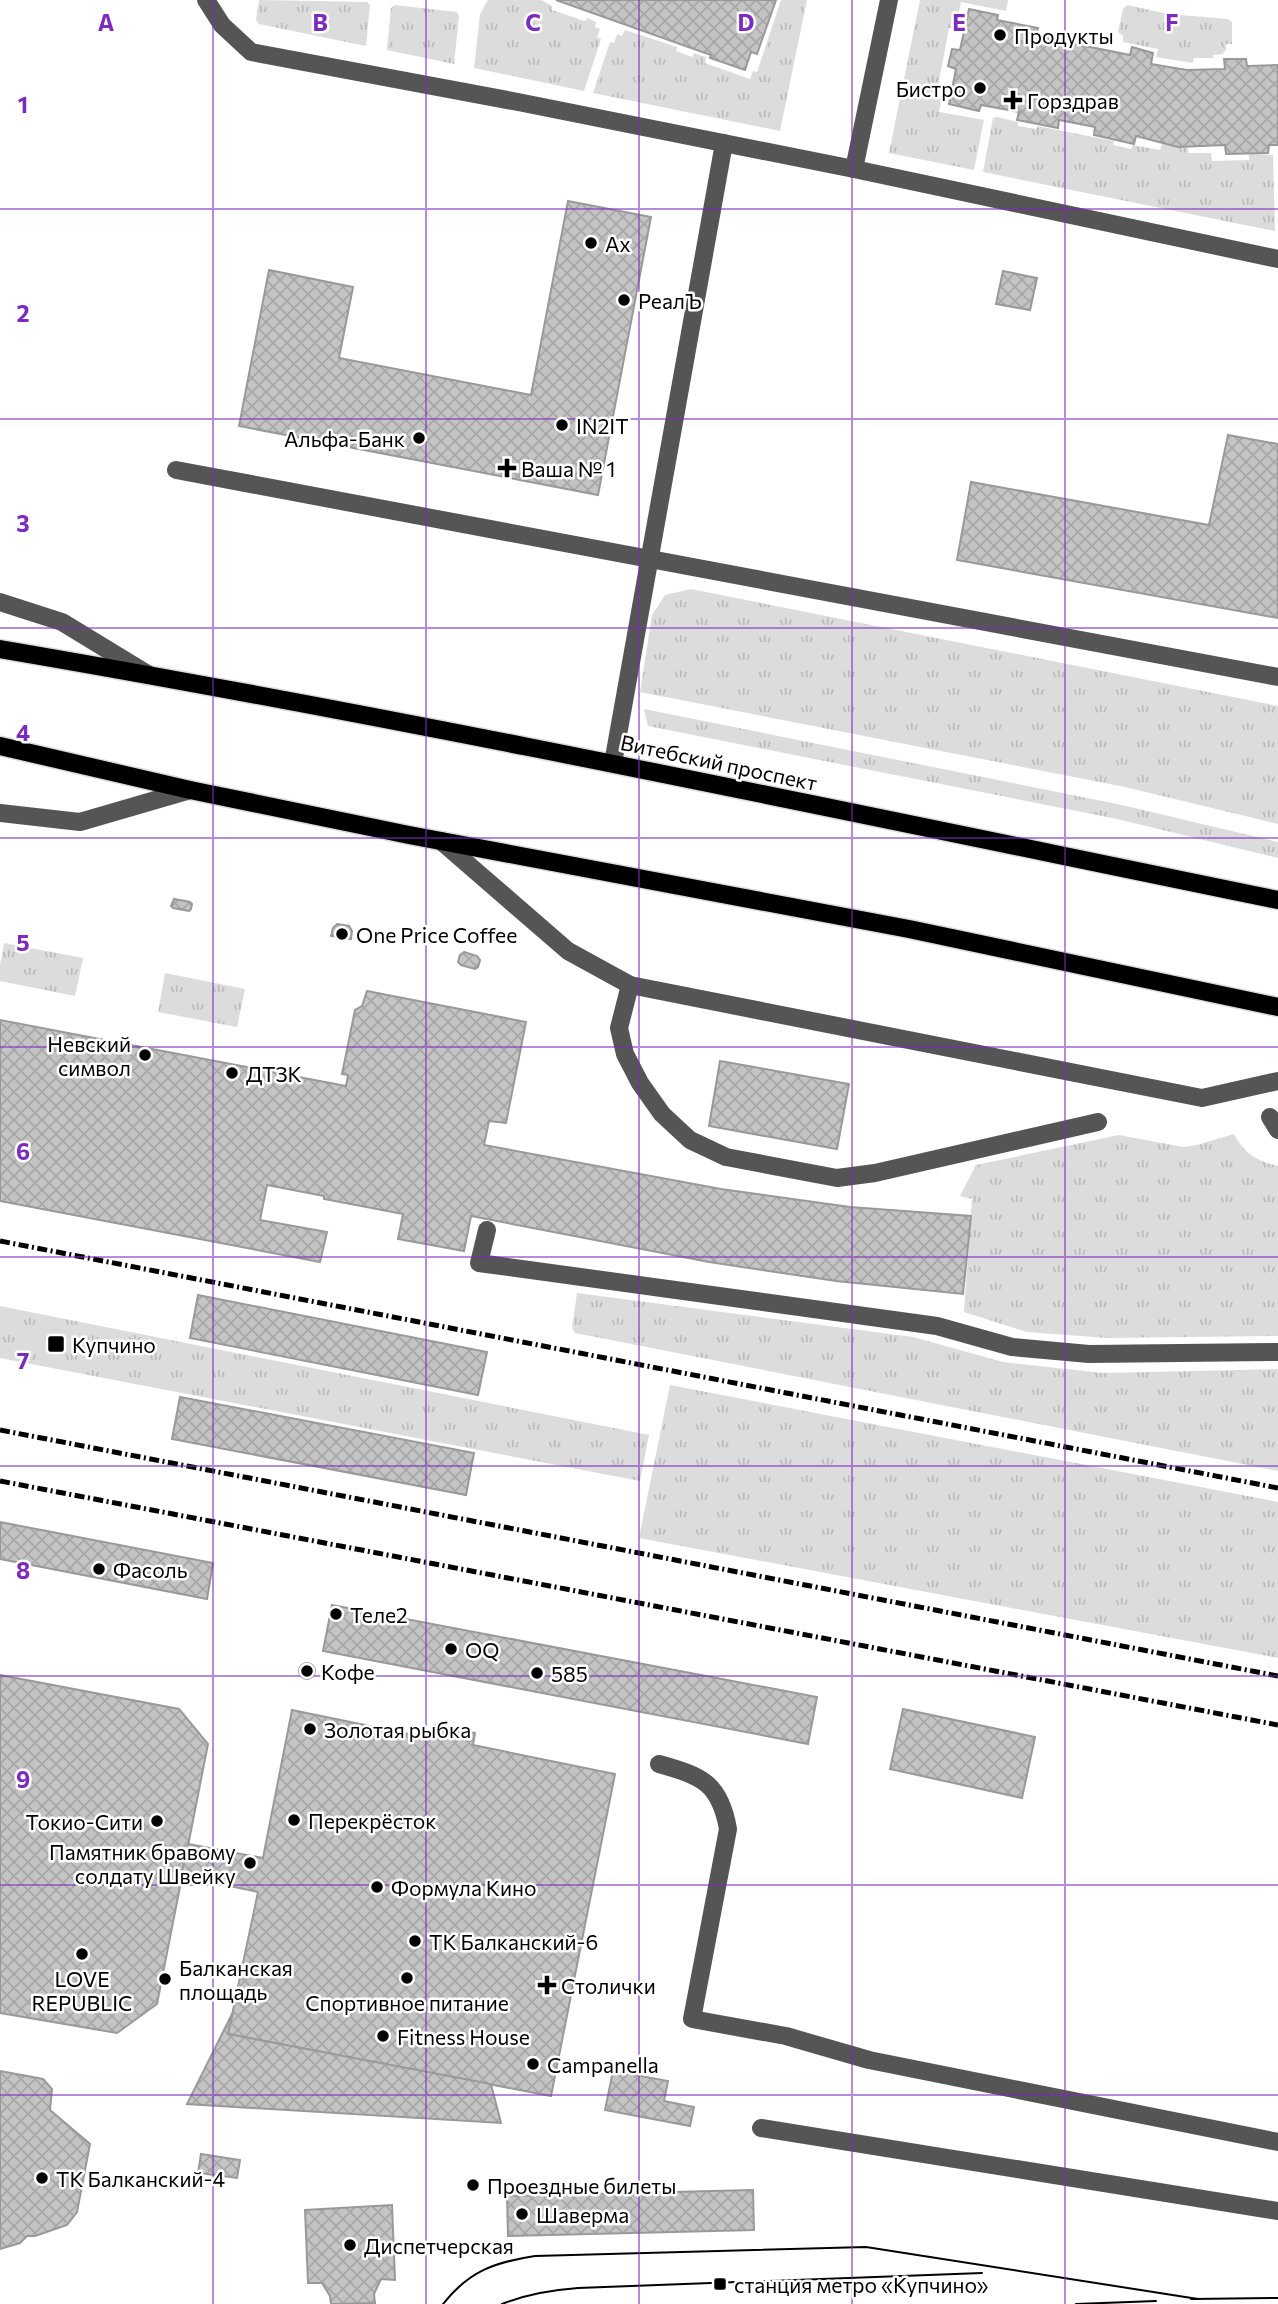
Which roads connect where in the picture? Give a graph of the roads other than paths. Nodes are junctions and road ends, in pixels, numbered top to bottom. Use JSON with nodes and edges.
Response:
{"nodes":[{"id":1,"x":206,"y":0,"type":"edge"},
{"id":2,"x":889,"y":0,"type":"edge"},
{"id":3,"x":724,"y":143,"type":"junction"},
{"id":4,"x":854,"y":169,"type":"junction"},
{"id":5,"x":1278,"y":260,"type":"edge"},
{"id":6,"x":177,"y":470,"type":"dead end"},
{"id":7,"x":648,"y":557,"type":"junction"},
{"id":8,"x":0,"y":602,"type":"edge"},
{"id":9,"x":0,"y":649,"type":"edge"},
{"id":10,"x":149,"y":675,"type":"junction"},
{"id":11,"x":1278,"y":677,"type":"edge"},
{"id":12,"x":0,"y":746,"type":"edge"},
{"id":13,"x":613,"y":763,"type":"junction"},
{"id":14,"x":190,"y":790,"type":"junction"},
{"id":15,"x":0,"y":813,"type":"edge"},
{"id":16,"x":441,"y":841,"type":"junction"},
{"id":17,"x":1278,"y":900,"type":"edge"},
{"id":18,"x":630,"y":985,"type":"junction"},
{"id":19,"x":1278,"y":1007,"type":"edge"},
{"id":20,"x":1278,"y":1081,"type":"edge"},
{"id":21,"x":1098,"y":1122,"type":"dead end"},
{"id":22,"x":486,"y":1230,"type":"dead end"},
{"id":23,"x":1278,"y":1352,"type":"edge"},
{"id":24,"x":659,"y":1764,"type":"dead end"},
{"id":25,"x":761,"y":2128,"type":"dead end"},
{"id":26,"x":1278,"y":2142,"type":"edge"},
{"id":27,"x":1278,"y":2210,"type":"edge"}],
"edges":[{"from":1,"to":3,"type":"street"},
{"from":2,"to":4,"type":"street"},
{"from":3,"to":4,"type":"street"},
{"from":3,"to":7,"type":"street"},
{"from":4,"to":5,"type":"street"},
{"from":6,"to":7,"type":"street"},
{"from":7,"to":11,"type":"street"},
{"from":7,"to":13,"type":"street"},
{"from":8,"to":10,"type":"street","name":"Витебский проспект"},
{"from":9,"to":10,"type":"main road","name":"Витебский проспект"},
{"from":10,"to":13,"type":"main road","name":"Витебский проспект"},
{"from":12,"to":14,"type":"main road"},
{"from":13,"to":17,"type":"main road","name":"Витебский проспект"},
{"from":14,"to":15,"type":"street"},
{"from":14,"to":16,"type":"main road"},
{"from":16,"to":18,"type":"street"},
{"from":16,"to":19,"type":"main road"},
{"from":18,"to":20,"type":"street"},
{"from":18,"to":21,"type":"street"},
{"from":22,"to":23,"type":"street"},
{"from":24,"to":26,"type":"street"},
{"from":25,"to":27,"type":"street"}]}
